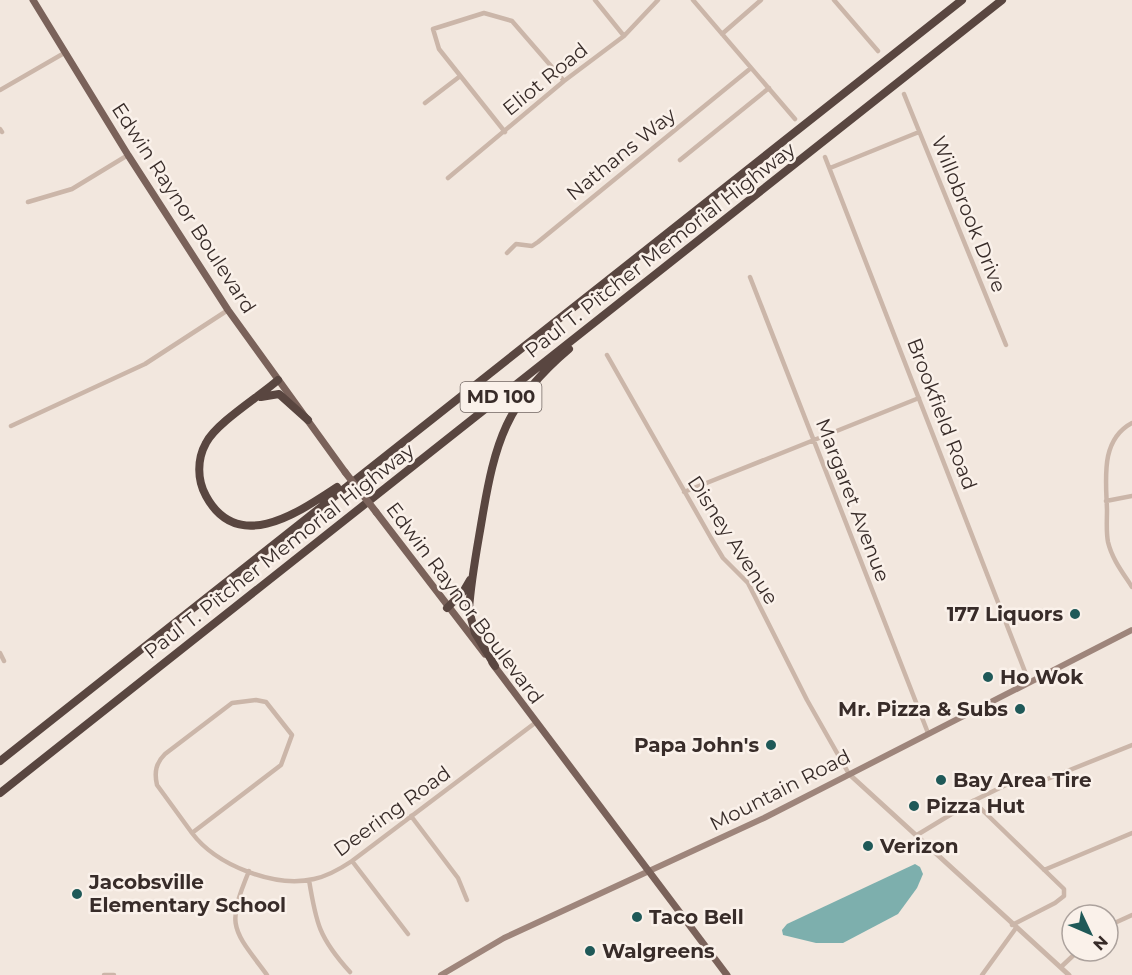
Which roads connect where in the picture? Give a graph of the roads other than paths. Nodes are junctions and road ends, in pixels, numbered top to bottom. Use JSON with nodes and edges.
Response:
{"nodes":[{"id":1,"x":33,"y":0,"type":"edge"},
{"id":2,"x":595,"y":0,"type":"edge"},
{"id":3,"x":658,"y":0,"type":"edge"},
{"id":4,"x":693,"y":0,"type":"edge"},
{"id":5,"x":761,"y":0,"type":"edge"},
{"id":6,"x":834,"y":0,"type":"edge"},
{"id":7,"x":962,"y":0,"type":"edge"},
{"id":8,"x":1002,"y":0,"type":"edge"},
{"id":9,"x":722,"y":34,"type":"junction"},
{"id":10,"x":624,"y":36,"type":"junction"},
{"id":11,"x":878,"y":51,"type":"dead end"},
{"id":12,"x":66,"y":52,"type":"junction"},
{"id":13,"x":751,"y":68,"type":"junction"},
{"id":14,"x":459,"y":77,"type":"junction"},
{"id":15,"x":564,"y":81,"type":"junction"},
{"id":16,"x":768,"y":88,"type":"junction"},
{"id":17,"x":0,"y":90,"type":"edge"},
{"id":18,"x":904,"y":94,"type":"dead end"},
{"id":19,"x":425,"y":103,"type":"dead end"},
{"id":20,"x":795,"y":119,"type":"dead end"},
{"id":21,"x":505,"y":132,"type":"junction"},
{"id":22,"x":919,"y":132,"type":"junction"},
{"id":23,"x":128,"y":155,"type":"junction"},
{"id":24,"x":825,"y":157,"type":"dead end"},
{"id":25,"x":680,"y":160,"type":"dead end"},
{"id":26,"x":830,"y":168,"type":"junction"},
{"id":27,"x":448,"y":178,"type":"dead end"},
{"id":28,"x":28,"y":202,"type":"dead end"},
{"id":29,"x":712,"y":229,"type":"junction"},
{"id":30,"x":507,"y":253,"type":"dead end"},
{"id":31,"x":750,"y":277,"type":"dead end"},
{"id":32,"x":228,"y":310,"type":"junction"},
{"id":33,"x":1006,"y":345,"type":"dead end"},
{"id":34,"x":607,"y":355,"type":"dead end"},
{"id":35,"x":278,"y":380,"type":"junction"},
{"id":36,"x":919,"y":398,"type":"junction"},
{"id":37,"x":250,"y":404,"type":"junction"},
{"id":38,"x":308,"y":420,"type":"junction"},
{"id":39,"x":1132,"y":423,"type":"edge"},
{"id":40,"x":10,"y":426,"type":"dead end"},
{"id":41,"x":814,"y":441,"type":"junction"},
{"id":42,"x":383,"y":456,"type":"junction"},
{"id":43,"x":684,"y":492,"type":"junction"},
{"id":44,"x":1132,"y":496,"type":"edge"},
{"id":45,"x":1106,"y":501,"type":"junction"},
{"id":46,"x":472,"y":576,"type":"junction"},
{"id":47,"x":1132,"y":587,"type":"edge"},
{"id":48,"x":447,"y":608,"type":"junction"},
{"id":49,"x":1132,"y":630,"type":"edge"},
{"id":50,"x":0,"y":653,"type":"edge"},
{"id":51,"x":4,"y":661,"type":"dead end"},
{"id":52,"x":495,"y":666,"type":"junction"},
{"id":53,"x":1029,"y":682,"type":"junction"},
{"id":54,"x":535,"y":723,"type":"junction"},
{"id":55,"x":928,"y":733,"type":"junction"},
{"id":56,"x":1132,"y":745,"type":"edge"},
{"id":57,"x":0,"y":761,"type":"edge"},
{"id":58,"x":849,"y":774,"type":"junction"},
{"id":59,"x":0,"y":793,"type":"edge"},
{"id":60,"x":973,"y":801,"type":"junction"},
{"id":61,"x":411,"y":816,"type":"junction"},
{"id":62,"x":192,"y":833,"type":"junction"},
{"id":63,"x":1132,"y":833,"type":"edge"},
{"id":64,"x":917,"y":835,"type":"junction"},
{"id":65,"x":352,"y":861,"type":"junction"},
{"id":66,"x":1044,"y":870,"type":"junction"},
{"id":67,"x":249,"y":871,"type":"junction"},
{"id":68,"x":650,"y":872,"type":"junction"},
{"id":69,"x":309,"y":880,"type":"junction"},
{"id":70,"x":467,"y":900,"type":"dead end"},
{"id":71,"x":1014,"y":927,"type":"junction"},
{"id":72,"x":408,"y":934,"type":"dead end"},
{"id":73,"x":1065,"y":963,"type":"edge"},
{"id":74,"x":1061,"y":967,"type":"junction"},
{"id":75,"x":350,"y":972,"type":"dead end"},
{"id":76,"x":104,"y":975,"type":"edge"},
{"id":77,"x":114,"y":975,"type":"edge"},
{"id":78,"x":267,"y":975,"type":"edge"},
{"id":79,"x":441,"y":975,"type":"edge"},
{"id":80,"x":727,"y":975,"type":"edge"},
{"id":81,"x":981,"y":975,"type":"edge"},
{"id":82,"x":1069,"y":975,"type":"edge"}],
"edges":[{"from":1,"to":12,"type":"main road","name":"Edwin Raynor Boulevard"},
{"from":2,"to":10,"type":"street"},
{"from":3,"to":10,"type":"street","name":"Eliot Road"},
{"from":4,"to":9,"type":"street"},
{"from":5,"to":9,"type":"street"},
{"from":6,"to":11,"type":"street"},
{"from":7,"to":42,"type":"highway","name":"Paul T. Pitcher Memorial Highway","number":"MD 100"},
{"from":8,"to":29,"type":"highway","name":"Paul T. Pitcher Memorial Highway","number":"MD 100"},
{"from":9,"to":13,"type":"street"},
{"from":10,"to":15,"type":"street","name":"Eliot Road"},
{"from":12,"to":17,"type":"street"},
{"from":12,"to":23,"type":"main road","name":"Edwin Raynor Boulevard"},
{"from":13,"to":16,"type":"street"},
{"from":13,"to":30,"type":"street","name":"Nathans Way"},
{"from":14,"to":15,"type":"street"},
{"from":14,"to":19,"type":"street"},
{"from":14,"to":21,"type":"street"},
{"from":15,"to":21,"type":"street","name":"Eliot Road"},
{"from":16,"to":20,"type":"street"},
{"from":16,"to":25,"type":"street"},
{"from":18,"to":22,"type":"street","name":"Willobrook Drive"},
{"from":21,"to":27,"type":"street","name":"Eliot Road"},
{"from":22,"to":26,"type":"street"},
{"from":22,"to":33,"type":"street","name":"Willobrook Drive"},
{"from":23,"to":28,"type":"street"},
{"from":23,"to":32,"type":"main road","name":"Edwin Raynor Boulevard"},
{"from":24,"to":26,"type":"street","name":"Brookfield Road"},
{"from":26,"to":36,"type":"street","name":"Brookfield Road"},
{"from":29,"to":46,"type":"highway"},
{"from":29,"to":59,"type":"highway","name":"Paul T. Pitcher Memorial Highway","number":"MD 100"},
{"from":31,"to":41,"type":"street","name":"Margaret Avenue"},
{"from":32,"to":35,"type":"main road","name":"Edwin Raynor Boulevard"},
{"from":32,"to":40,"type":"street"},
{"from":34,"to":43,"type":"street","name":"Disney Avenue"},
{"from":35,"to":37,"type":"highway"},
{"from":35,"to":38,"type":"main road","name":"Edwin Raynor Boulevard"},
{"from":36,"to":41,"type":"street"},
{"from":36,"to":53,"type":"street","name":"Brookfield Road"},
{"from":37,"to":38,"type":"highway"},
{"from":37,"to":42,"type":"highway"},
{"from":38,"to":48,"type":"main road","name":"Edwin Raynor Boulevard","bridge":true},
{"from":39,"to":45,"type":"street"},
{"from":41,"to":43,"type":"street"},
{"from":41,"to":55,"type":"street","name":"Margaret Avenue"},
{"from":42,"to":57,"type":"highway","name":"Paul T. Pitcher Memorial Highway","number":"MD 100"},
{"from":43,"to":58,"type":"street","name":"Disney Avenue"},
{"from":44,"to":45,"type":"street"},
{"from":45,"to":47,"type":"street"},
{"from":46,"to":48,"type":"highway"},
{"from":46,"to":52,"type":"highway"},
{"from":48,"to":52,"type":"main road","name":"Edwin Raynor Boulevard"},
{"from":49,"to":53,"type":"main road","name":"Mountain Road"},
{"from":50,"to":51,"type":"street"},
{"from":52,"to":54,"type":"main road","name":"Edwin Raynor Boulevard"},
{"from":53,"to":55,"type":"main road","name":"Mountain Road"},
{"from":54,"to":61,"type":"street","name":"Deering Road"},
{"from":54,"to":68,"type":"main road","name":"Edwin Raynor Boulevard"},
{"from":55,"to":58,"type":"main road","name":"Mountain Road"},
{"from":56,"to":60,"type":"street"},
{"from":58,"to":64,"type":"street"},
{"from":58,"to":68,"type":"main road","name":"Mountain Road"},
{"from":60,"to":64,"type":"street"},
{"from":60,"to":66,"type":"street"},
{"from":61,"to":65,"type":"street","name":"Deering Road"},
{"from":61,"to":70,"type":"street"},
{"from":62,"to":62,"type":"street","name":"Deering Road"},
{"from":62,"to":67,"type":"street","name":"Deering Road"},
{"from":63,"to":66,"type":"street"},
{"from":64,"to":71,"type":"street"},
{"from":65,"to":69,"type":"street","name":"Deering Road"},
{"from":65,"to":72,"type":"street"},
{"from":66,"to":71,"type":"street"},
{"from":67,"to":69,"type":"street","name":"Deering Road"},
{"from":67,"to":78,"type":"street"},
{"from":68,"to":79,"type":"main road","name":"Mountain Road"},
{"from":68,"to":80,"type":"main road","name":"Edwin Raynor Boulevard"},
{"from":69,"to":75,"type":"street"},
{"from":71,"to":74,"type":"street"},
{"from":71,"to":81,"type":"street"},
{"from":73,"to":74,"type":"street"},
{"from":74,"to":82,"type":"street"},
{"from":76,"to":77,"type":"street"}]}
